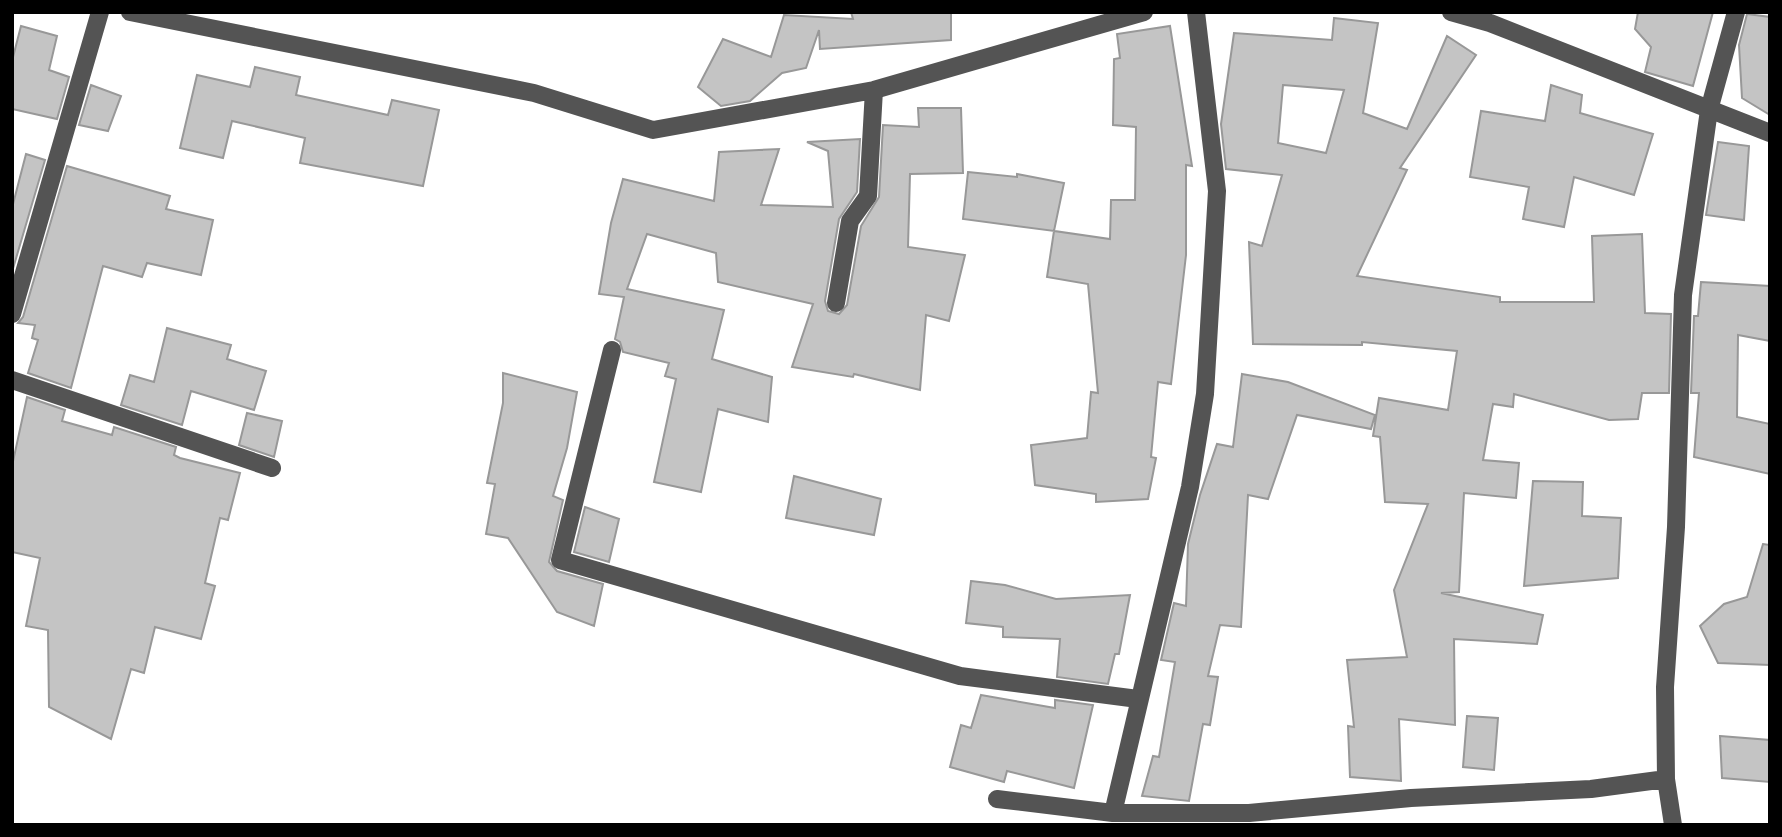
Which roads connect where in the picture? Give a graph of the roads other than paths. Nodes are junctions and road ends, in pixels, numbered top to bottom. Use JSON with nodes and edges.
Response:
{"nodes":[{"id":1,"x":100,"y":12,"type":"edge"},
{"id":2,"x":130,"y":12,"type":"edge"},
{"id":3,"x":1144,"y":12,"type":"edge"},
{"id":4,"x":1196,"y":12,"type":"edge"},
{"id":5,"x":1451,"y":12,"type":"edge"},
{"id":6,"x":1735,"y":12,"type":"edge"},
{"id":7,"x":874,"y":90,"type":"junction"},
{"id":8,"x":1709,"y":110,"type":"junction"},
{"id":9,"x":1770,"y":133,"type":"edge"},
{"id":10,"x":836,"y":303,"type":"dead end"},
{"id":11,"x":12,"y":314,"type":"edge"},
{"id":12,"x":612,"y":350,"type":"dead end"},
{"id":13,"x":12,"y":380,"type":"edge"},
{"id":14,"x":272,"y":468,"type":"dead end"},
{"id":15,"x":1138,"y":699,"type":"junction"},
{"id":16,"x":1667,"y":779,"type":"junction"},
{"id":17,"x":997,"y":799,"type":"dead end"},
{"id":18,"x":1113,"y":813,"type":"junction"},
{"id":19,"x":1673,"y":825,"type":"edge"}],
"edges":[{"from":1,"to":11,"type":"street"},
{"from":2,"to":7,"type":"street"},
{"from":3,"to":7,"type":"street"},
{"from":4,"to":15,"type":"street"},
{"from":5,"to":8,"type":"street"},
{"from":6,"to":8,"type":"street"},
{"from":7,"to":10,"type":"street"},
{"from":8,"to":9,"type":"street"},
{"from":8,"to":16,"type":"street"},
{"from":12,"to":15,"type":"street"},
{"from":13,"to":14,"type":"street"},
{"from":15,"to":18,"type":"street"},
{"from":16,"to":18,"type":"street"},
{"from":16,"to":19,"type":"street"},
{"from":17,"to":18,"type":"street"}]}
